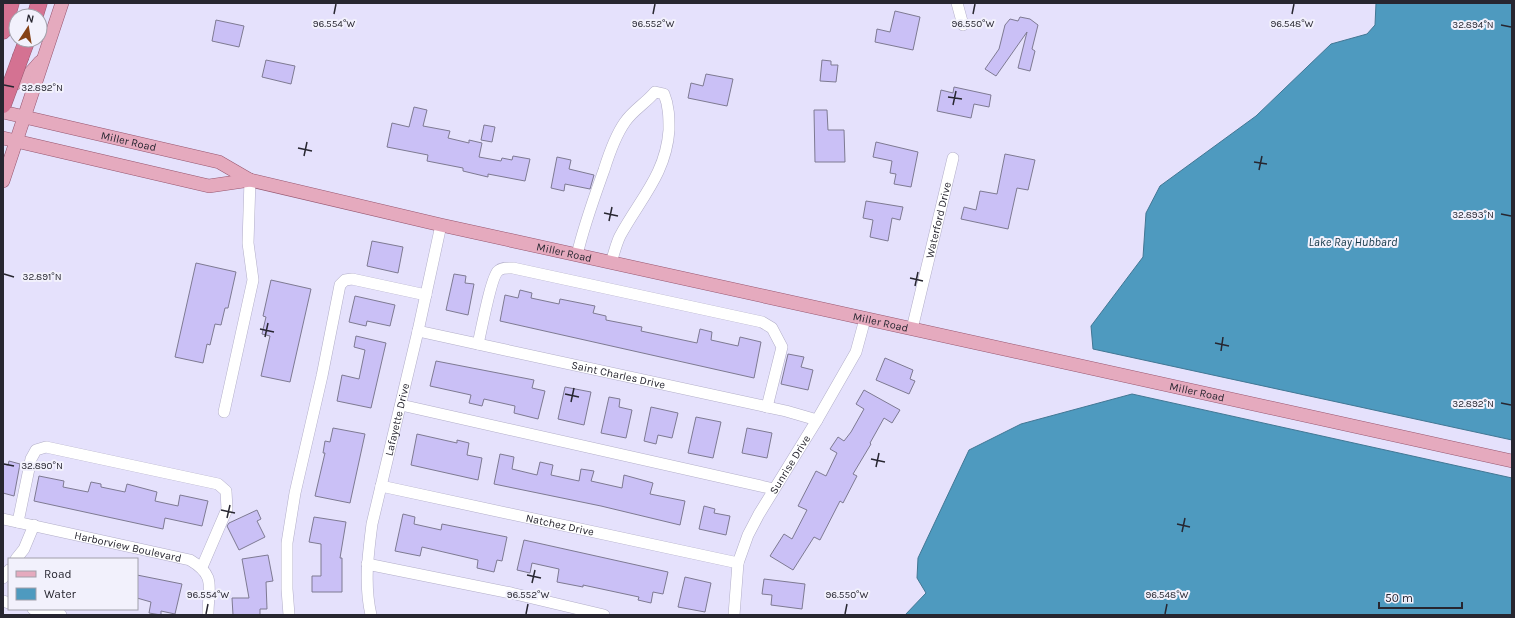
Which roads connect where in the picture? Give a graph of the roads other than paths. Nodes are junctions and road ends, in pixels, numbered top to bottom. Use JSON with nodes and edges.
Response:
{"nodes":[{"id":1,"x":11,"y":3,"type":"edge"},
{"id":2,"x":62,"y":3,"type":"edge"},
{"id":3,"x":957,"y":3,"type":"edge"},
{"id":4,"x":962,"y":25,"type":"dead end"},
{"id":5,"x":3,"y":32,"type":"edge"},
{"id":6,"x":24,"y":48,"type":"edge"},
{"id":7,"x":44,"y":57,"type":"junction"},
{"id":8,"x":3,"y":86,"type":"edge"},
{"id":9,"x":3,"y":105,"type":"edge"},
{"id":10,"x":3,"y":112,"type":"edge"},
{"id":11,"x":24,"y":118,"type":"junction"},
{"id":12,"x":3,"y":138,"type":"edge"},
{"id":13,"x":16,"y":142,"type":"junction"},
{"id":14,"x":953,"y":158,"type":"dead end"},
{"id":15,"x":250,"y":180,"type":"junction"},
{"id":16,"x":3,"y":181,"type":"edge"},
{"id":17,"x":441,"y":224,"type":"junction"},
{"id":18,"x":577,"y":255,"type":"junction"},
{"id":19,"x":611,"y":262,"type":"junction"},
{"id":20,"x":426,"y":295,"type":"junction"},
{"id":21,"x":865,"y":319,"type":"junction"},
{"id":22,"x":912,"y":329,"type":"junction"},
{"id":23,"x":418,"y":331,"type":"junction"},
{"id":24,"x":478,"y":344,"type":"junction"},
{"id":25,"x":401,"y":405,"type":"junction"},
{"id":26,"x":767,"y":407,"type":"junction"},
{"id":27,"x":224,"y":412,"type":"dead end"},
{"id":28,"x":817,"y":420,"type":"junction"},
{"id":29,"x":1512,"y":461,"type":"edge"},
{"id":30,"x":381,"y":486,"type":"junction"},
{"id":31,"x":774,"y":489,"type":"junction"},
{"id":32,"x":3,"y":519,"type":"edge"},
{"id":33,"x":18,"y":522,"type":"junction"},
{"id":34,"x":34,"y":525,"type":"junction"},
{"id":35,"x":17,"y":558,"type":"edge"},
{"id":36,"x":367,"y":564,"type":"junction"},
{"id":37,"x":738,"y":564,"type":"junction"},
{"id":38,"x":202,"y":566,"type":"junction"},
{"id":39,"x":38,"y":610,"type":"edge"},
{"id":40,"x":61,"y":615,"type":"edge"},
{"id":41,"x":208,"y":615,"type":"edge"},
{"id":42,"x":289,"y":615,"type":"edge"},
{"id":43,"x":371,"y":615,"type":"edge"},
{"id":44,"x":604,"y":615,"type":"edge"},
{"id":45,"x":734,"y":615,"type":"edge"}],
"edges":[{"from":1,"to":5,"type":"highway"},
{"from":2,"to":7,"type":"main road"},
{"from":3,"to":4,"type":"street"},
{"from":6,"to":9,"type":"highway","bridge":true},
{"from":7,"to":8,"type":"main road"},
{"from":7,"to":11,"type":"main road"},
{"from":10,"to":11,"type":"main road","name":"Miller Road"},
{"from":11,"to":13,"type":"main road"},
{"from":11,"to":15,"type":"main road","name":"Miller Road"},
{"from":12,"to":13,"type":"main road","name":"Miller Road"},
{"from":13,"to":15,"type":"main road","name":"Miller Road"},
{"from":13,"to":16,"type":"main road"},
{"from":14,"to":22,"type":"street","name":"Waterford Drive"},
{"from":15,"to":17,"type":"main road","name":"Miller Road"},
{"from":15,"to":27,"type":"street"},
{"from":17,"to":18,"type":"main road","name":"Miller Road"},
{"from":17,"to":20,"type":"street","name":"Lafayette Drive"},
{"from":18,"to":19,"type":"main road","name":"Miller Road"},
{"from":18,"to":19,"type":"street"},
{"from":19,"to":21,"type":"main road","name":"Miller Road"},
{"from":20,"to":23,"type":"street","name":"Lafayette Drive"},
{"from":20,"to":42,"type":"street"},
{"from":21,"to":22,"type":"main road","name":"Miller Road"},
{"from":21,"to":28,"type":"street","name":"Sunrise Drive"},
{"from":22,"to":29,"type":"main road","name":"Miller Road"},
{"from":23,"to":24,"type":"street","name":"Saint Charles Drive"},
{"from":23,"to":25,"type":"street","name":"Lafayette Drive"},
{"from":24,"to":26,"type":"street","name":"Saint Charles Drive"},
{"from":24,"to":26,"type":"street"},
{"from":25,"to":30,"type":"street","name":"Lafayette Drive"},
{"from":25,"to":31,"type":"street"},
{"from":26,"to":28,"type":"street","name":"Saint Charles Drive"},
{"from":28,"to":31,"type":"street","name":"Sunrise Drive"},
{"from":30,"to":36,"type":"street","name":"Lafayette Drive"},
{"from":30,"to":37,"type":"street","name":"Natchez Drive"},
{"from":31,"to":37,"type":"street","name":"Sunrise Drive"},
{"from":32,"to":33,"type":"street","name":"Harborview Boulevard"},
{"from":33,"to":34,"type":"street","name":"Harborview Boulevard"},
{"from":33,"to":38,"type":"street"},
{"from":34,"to":35,"type":"street"},
{"from":34,"to":38,"type":"street","name":"Harborview Boulevard"},
{"from":36,"to":43,"type":"street","name":"Lafayette Drive"},
{"from":36,"to":44,"type":"street"},
{"from":37,"to":45,"type":"street","name":"Sunrise Drive"},
{"from":38,"to":41,"type":"street"},
{"from":39,"to":40,"type":"street"}]}
